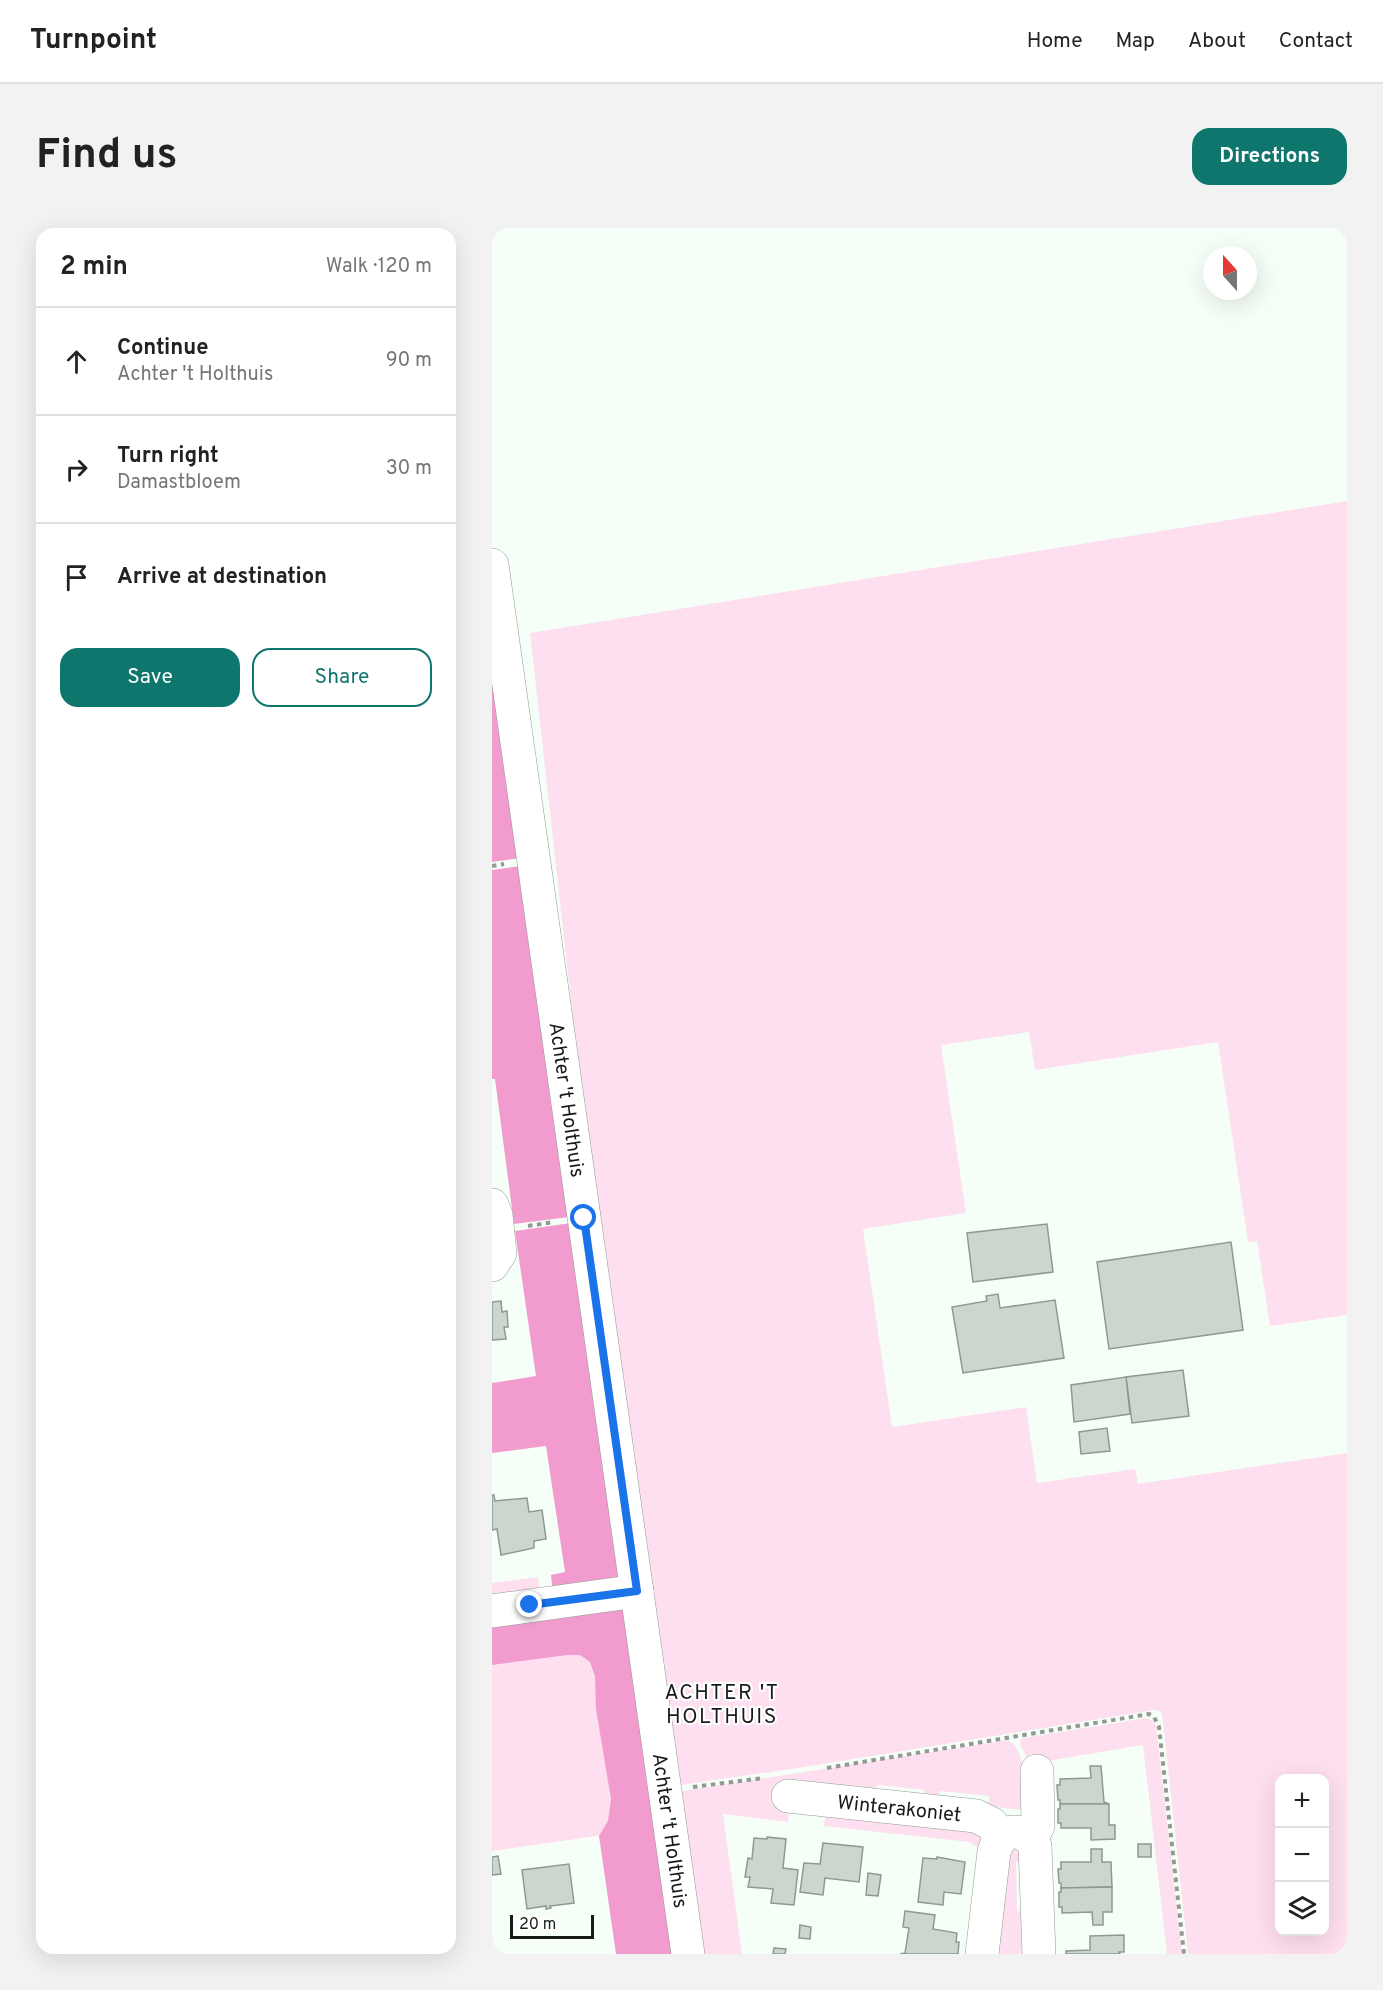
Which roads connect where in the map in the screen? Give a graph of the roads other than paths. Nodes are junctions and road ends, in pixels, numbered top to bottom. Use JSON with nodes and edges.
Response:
{"nodes":[{"id":1,"x":492,"y":565,"type":"edge"},
{"id":2,"x":495,"y":1218,"type":"edge"},
{"id":3,"x":492,"y":1265,"type":"edge"},
{"id":4,"x":637,"y":1591,"type":"junction"},
{"id":5,"x":492,"y":1611,"type":"edge"},
{"id":6,"x":1037,"y":1771,"type":"dead end"},
{"id":7,"x":776,"y":1787,"type":"road end"},
{"id":8,"x":1016,"y":1838,"type":"junction"},
{"id":9,"x":688,"y":1954,"type":"edge"},
{"id":10,"x":982,"y":1954,"type":"edge"},
{"id":11,"x":1038,"y":1954,"type":"edge"}],
"edges":[{"from":1,"to":4,"type":"street","name":"Achter 't Holthuis"},
{"from":2,"to":3,"type":"street"},
{"from":4,"to":5,"type":"street"},
{"from":4,"to":9,"type":"street","name":"Achter 't Holthuis"},
{"from":6,"to":8,"type":"street"},
{"from":7,"to":8,"type":"street","name":"Winterakoniet"},
{"from":8,"to":10,"type":"street"},
{"from":8,"to":11,"type":"street"}]}
